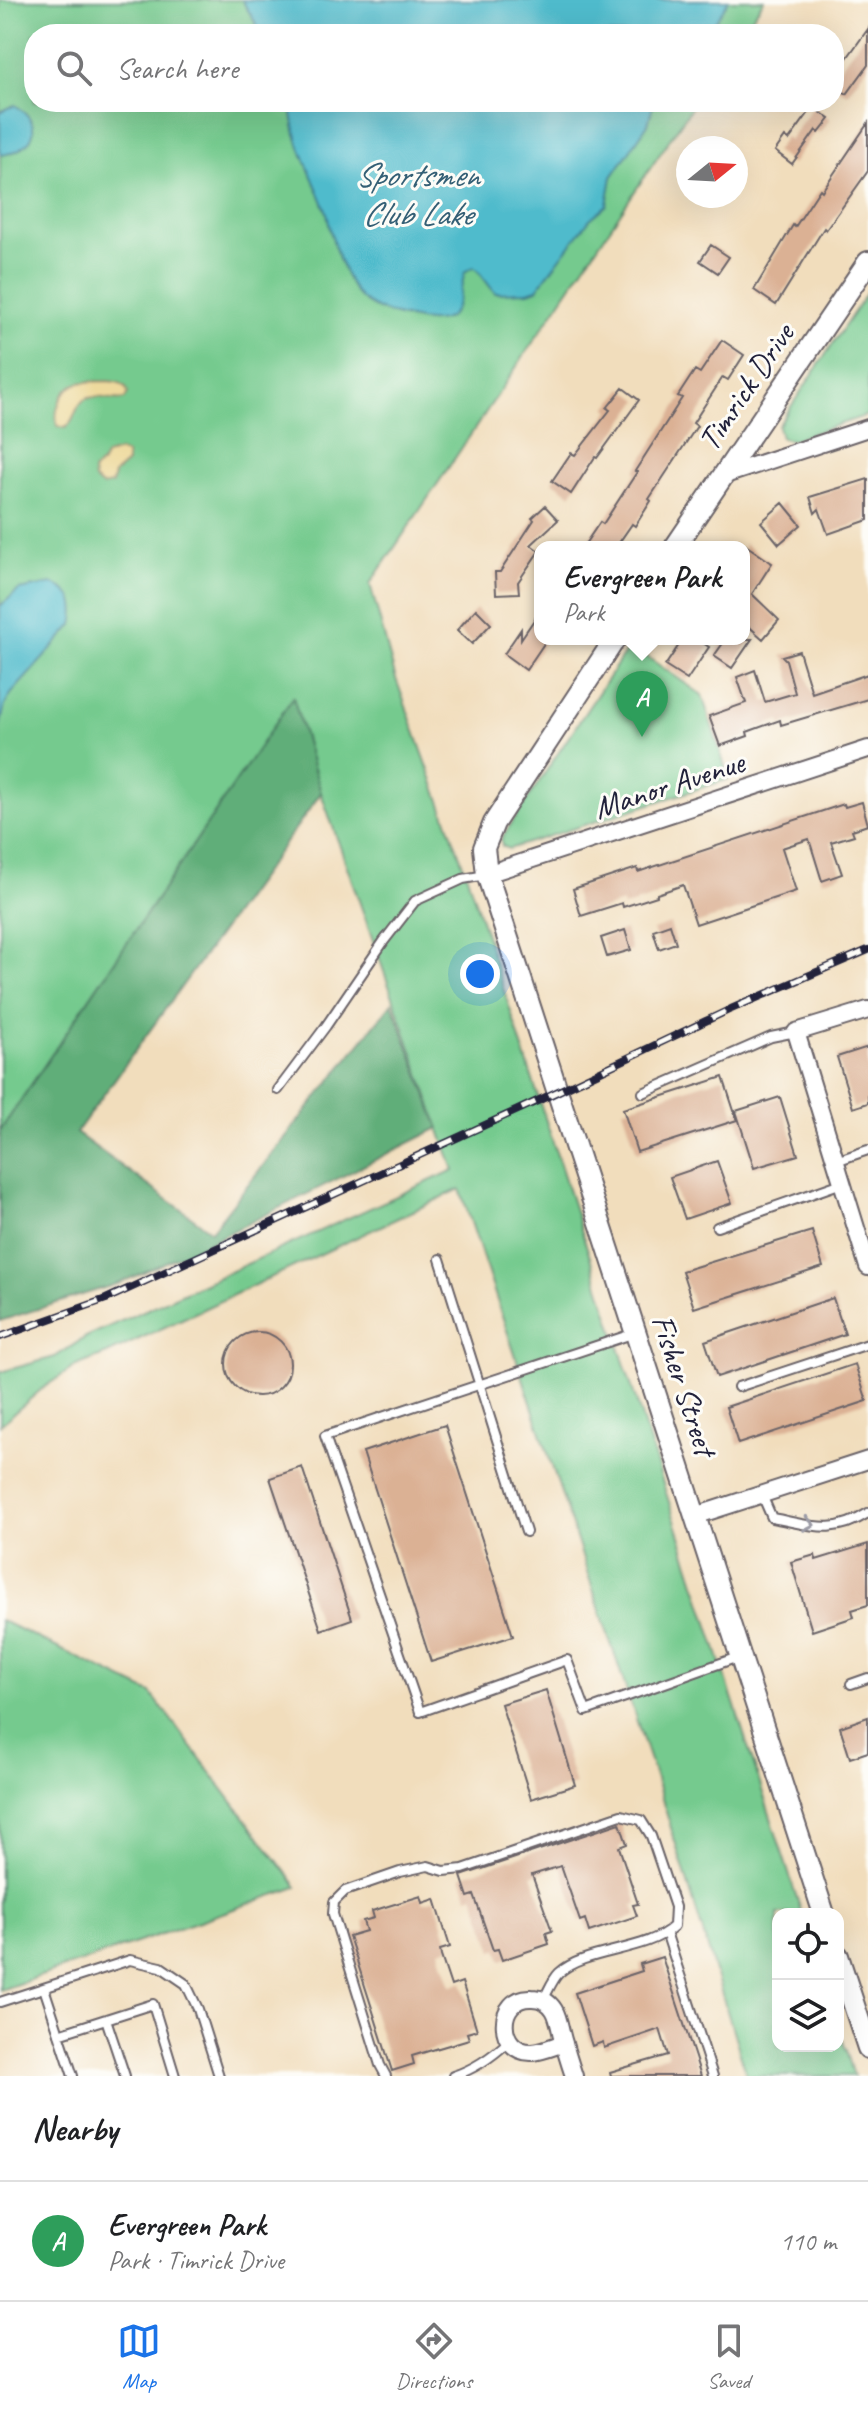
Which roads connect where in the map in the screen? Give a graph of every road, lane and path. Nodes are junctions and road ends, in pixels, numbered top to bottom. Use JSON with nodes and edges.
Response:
{"nodes":[{"id":1,"x":868,"y":262,"type":"edge"},
{"id":2,"x":868,"y":428,"type":"edge"},
{"id":3,"x":722,"y":476,"type":"junction"},
{"id":4,"x":679,"y":541,"type":"edge"},
{"id":5,"x":611,"y":645,"type":"edge"},
{"id":6,"x":868,"y":749,"type":"edge"},
{"id":7,"x":487,"y":874,"type":"junction"},
{"id":8,"x":868,"y":1010,"type":"edge"},
{"id":9,"x":796,"y":1032,"type":"junction"},
{"id":10,"x":278,"y":1090,"type":"dead end"},
{"id":11,"x":643,"y":1093,"type":"dead end"},
{"id":12,"x":868,"y":1150,"type":"edge"},
{"id":13,"x":836,"y":1161,"type":"junction"},
{"id":14,"x":842,"y":1183,"type":"junction"},
{"id":15,"x":717,"y":1227,"type":"dead end"},
{"id":16,"x":440,"y":1259,"type":"dead end"},
{"id":17,"x":868,"y":1267,"type":"edge"},
{"id":18,"x":636,"y":1333,"type":"junction"},
{"id":19,"x":868,"y":1344,"type":"edge"},
{"id":20,"x":481,"y":1386,"type":"junction"},
{"id":21,"x":738,"y":1387,"type":"dead end"},
{"id":22,"x":868,"y":1460,"type":"edge"},
{"id":23,"x":762,"y":1495,"type":"junction"},
{"id":24,"x":868,"y":1513,"type":"edge"},
{"id":25,"x":695,"y":1516,"type":"junction"},
{"id":26,"x":526,"y":1532,"type":"dead end"},
{"id":27,"x":741,"y":1656,"type":"junction"},
{"id":28,"x":868,"y":1678,"type":"edge"},
{"id":29,"x":851,"y":1684,"type":"dead end"},
{"id":30,"x":822,"y":1908,"type":"edge"},
{"id":31,"x":666,"y":1932,"type":"junction"},
{"id":32,"x":844,"y":1974,"type":"edge"},
{"id":33,"x":44,"y":1988,"type":"junction"},
{"id":34,"x":543,"y":2000,"type":"junction"},
{"id":35,"x":0,"y":2002,"type":"edge"},
{"id":36,"x":106,"y":2019,"type":"junction"},
{"id":37,"x":59,"y":2034,"type":"junction"},
{"id":38,"x":509,"y":2041,"type":"junction"},
{"id":39,"x":564,"y":2043,"type":"junction"},
{"id":40,"x":868,"y":2048,"type":"edge"},
{"id":41,"x":73,"y":2076,"type":"edge"},
{"id":42,"x":125,"y":2076,"type":"edge"},
{"id":43,"x":175,"y":2076,"type":"edge"},
{"id":44,"x":219,"y":2076,"type":"edge"},
{"id":45,"x":386,"y":2076,"type":"edge"},
{"id":46,"x":453,"y":2076,"type":"edge"},
{"id":47,"x":574,"y":2076,"type":"edge"},
{"id":48,"x":713,"y":2076,"type":"edge"}],
"edges":[{"from":1,"to":3,"type":"street","name":"Timrick Drive"},
{"from":2,"to":3,"type":"street"},
{"from":3,"to":4,"type":"street","name":"Timrick Drive"},
{"from":5,"to":7,"type":"street"},
{"from":6,"to":7,"type":"street","name":"Manor Avenue"},
{"from":7,"to":10,"type":"lane"},
{"from":7,"to":18,"type":"street","name":"Fisher Street"},
{"from":8,"to":9,"type":"street"},
{"from":9,"to":11,"type":"lane"},
{"from":9,"to":13,"type":"street"},
{"from":12,"to":13,"type":"lane"},
{"from":13,"to":14,"type":"street"},
{"from":14,"to":15,"type":"lane"},
{"from":14,"to":17,"type":"street"},
{"from":16,"to":20,"type":"lane"},
{"from":18,"to":20,"type":"lane"},
{"from":18,"to":25,"type":"street","name":"Fisher Street"},
{"from":19,"to":21,"type":"lane"},
{"from":20,"to":26,"type":"lane"},
{"from":20,"to":27,"type":"lane"},
{"from":22,"to":23,"type":"street"},
{"from":23,"to":24,"type":"lane","one_way":true},
{"from":23,"to":25,"type":"street"},
{"from":25,"to":27,"type":"street","name":"Fisher Street"},
{"from":27,"to":30,"type":"street","name":"Fisher Street"},
{"from":28,"to":29,"type":"lane"},
{"from":31,"to":34,"type":"lane"},
{"from":31,"to":45,"type":"lane"},
{"from":31,"to":48,"type":"lane"},
{"from":32,"to":40,"type":"street"},
{"from":33,"to":35,"type":"lane"},
{"from":33,"to":37,"type":"lane"},
{"from":33,"to":44,"type":"lane"},
{"from":34,"to":38,"type":"street"},
{"from":34,"to":39,"type":"street"},
{"from":36,"to":37,"type":"lane"},
{"from":36,"to":42,"type":"lane"},
{"from":36,"to":43,"type":"lane"},
{"from":37,"to":41,"type":"lane"},
{"from":38,"to":39,"type":"street"},
{"from":38,"to":46,"type":"lane"},
{"from":39,"to":47,"type":"street"}]}
